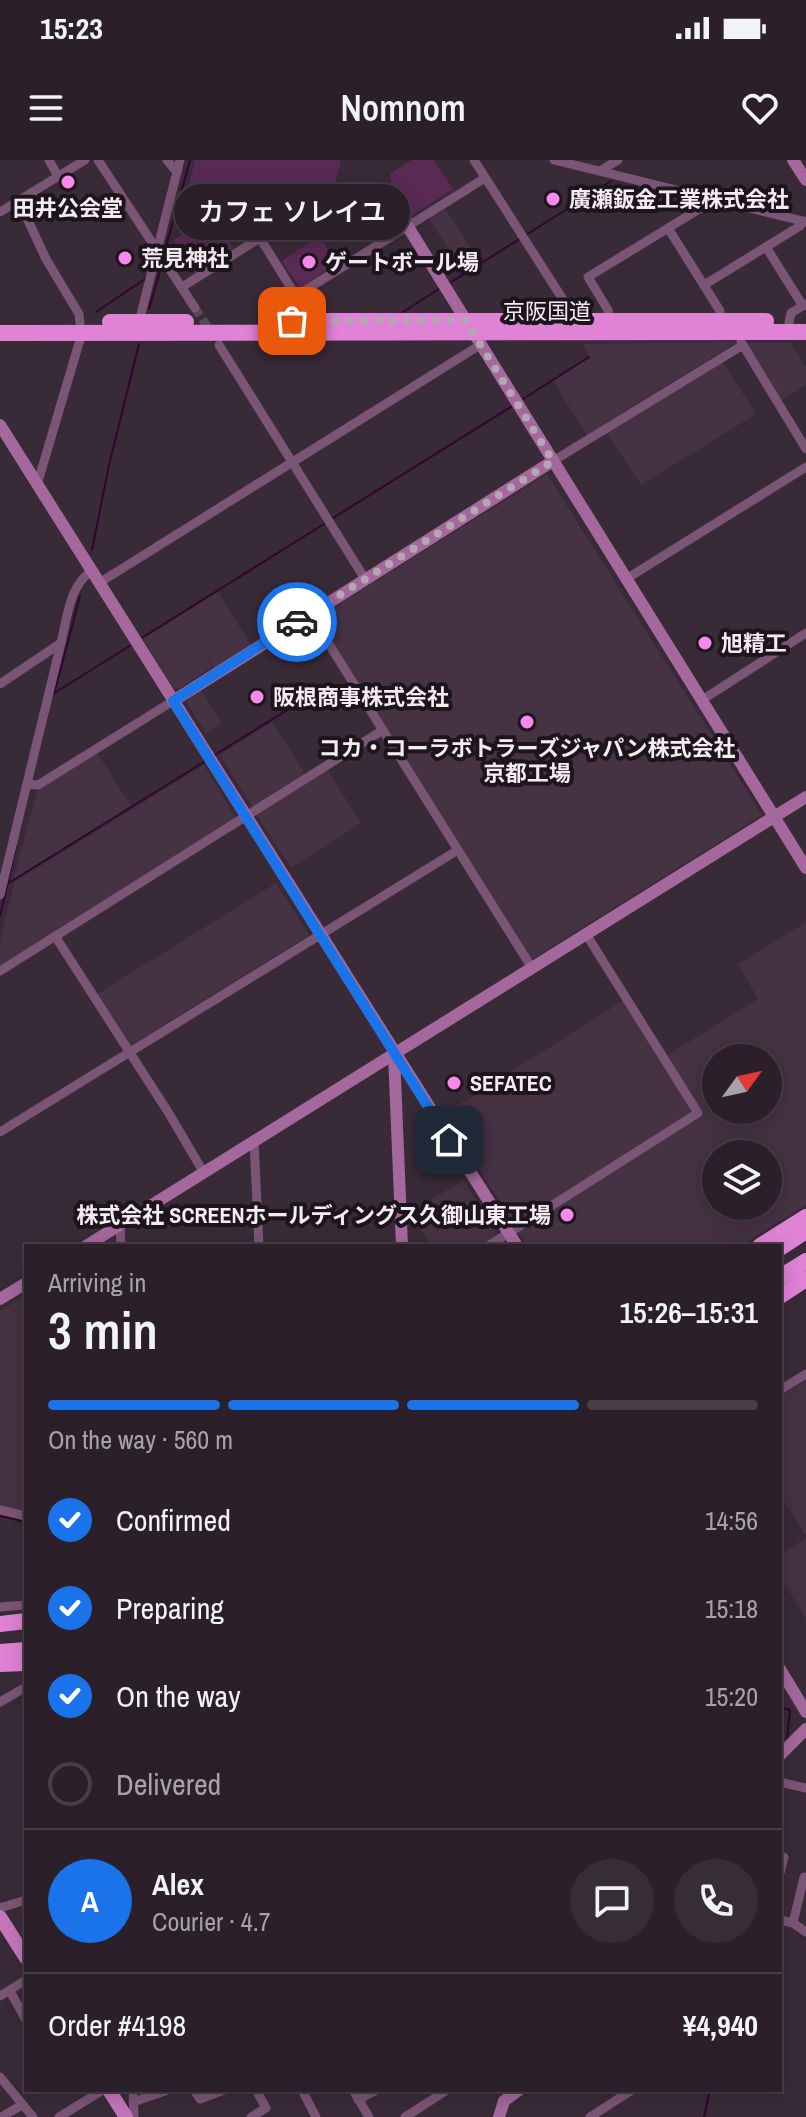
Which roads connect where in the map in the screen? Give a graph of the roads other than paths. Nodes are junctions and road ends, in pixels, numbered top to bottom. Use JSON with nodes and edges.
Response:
{"nodes":[{"id":1,"x":49,"y":160,"type":"edge"},
{"id":2,"x":85,"y":160,"type":"edge"},
{"id":3,"x":98,"y":160,"type":"edge"},
{"id":4,"x":167,"y":160,"type":"edge"},
{"id":5,"x":180,"y":160,"type":"edge"},
{"id":6,"x":474,"y":160,"type":"edge"},
{"id":7,"x":554,"y":160,"type":"edge"},
{"id":8,"x":618,"y":160,"type":"edge"},
{"id":9,"x":793,"y":160,"type":"edge"},
{"id":10,"x":600,"y":171,"type":"junction"},
{"id":11,"x":177,"y":172,"type":"junction"},
{"id":12,"x":59,"y":178,"type":"junction"},
{"id":13,"x":485,"y":178,"type":"junction"},
{"id":14,"x":806,"y":180,"type":"edge"},
{"id":15,"x":19,"y":201,"type":"junction"},
{"id":16,"x":701,"y":208,"type":"dead end"},
{"id":17,"x":0,"y":212,"type":"edge"},
{"id":18,"x":804,"y":222,"type":"edge"},
{"id":19,"x":408,"y":227,"type":"junction"},
{"id":20,"x":668,"y":228,"type":"junction"},
{"id":21,"x":766,"y":247,"type":"junction"},
{"id":22,"x":158,"y":253,"type":"junction"},
{"id":23,"x":704,"y":285,"type":"junction"},
{"id":24,"x":182,"y":287,"type":"junction"},
{"id":25,"x":195,"y":308,"type":"tunnel mouth"},
{"id":26,"x":801,"y":313,"type":"edge"},
{"id":27,"x":576,"y":320,"type":"junction"},
{"id":28,"x":609,"y":320,"type":"junction"},
{"id":29,"x":720,"y":321,"type":"junction"},
{"id":30,"x":0,"y":323,"type":"edge"},
{"id":31,"x":143,"y":327,"type":"junction"},
{"id":32,"x":81,"y":328,"type":"junction"},
{"id":33,"x":806,"y":332,"type":"edge"},
{"id":34,"x":0,"y":333,"type":"edge"},
{"id":35,"x":473,"y":333,"type":"junction"},
{"id":36,"x":739,"y":339,"type":"junction"},
{"id":37,"x":219,"y":345,"type":"dead end"},
{"id":38,"x":0,"y":425,"type":"edge"},
{"id":39,"x":806,"y":449,"type":"edge"},
{"id":40,"x":553,"y":461,"type":"junction"},
{"id":41,"x":292,"y":462,"type":"junction"},
{"id":42,"x":806,"y":467,"type":"edge"},
{"id":43,"x":37,"y":485,"type":"junction"},
{"id":44,"x":95,"y":577,"type":"junction"},
{"id":45,"x":365,"y":579,"type":"junction"},
{"id":46,"x":626,"y":579,"type":"junction"},
{"id":47,"x":310,"y":614,"type":"junction"},
{"id":48,"x":806,"y":633,"type":"edge"},
{"id":49,"x":61,"y":643,"type":"junction"},
{"id":50,"x":0,"y":684,"type":"edge"},
{"id":51,"x":702,"y":700,"type":"junction"},
{"id":52,"x":173,"y":701,"type":"junction"},
{"id":53,"x":383,"y":730,"type":"junction"},
{"id":54,"x":27,"y":784,"type":"junction"},
{"id":55,"x":806,"y":797,"type":"edge"},
{"id":56,"x":245,"y":817,"type":"junction"},
{"id":57,"x":774,"y":817,"type":"junction"},
{"id":58,"x":458,"y":850,"type":"junction"},
{"id":59,"x":806,"y":868,"type":"edge"},
{"id":60,"x":0,"y":895,"type":"edge"},
{"id":61,"x":586,"y":934,"type":"junction"},
{"id":62,"x":319,"y":935,"type":"junction"},
{"id":63,"x":55,"y":936,"type":"junction"},
{"id":64,"x":532,"y":968,"type":"junction"},
{"id":65,"x":0,"y":971,"type":"edge"},
{"id":66,"x":128,"y":1053,"type":"junction"},
{"id":67,"x":394,"y":1055,"type":"junction"},
{"id":68,"x":0,"y":1132,"type":"edge"},
{"id":69,"x":254,"y":1141,"type":"junction"},
{"id":70,"x":204,"y":1173,"type":"junction"},
{"id":71,"x":806,"y":1217,"type":"edge"},
{"id":72,"x":120,"y":1225,"type":"junction"},
{"id":73,"x":509,"y":1233,"type":"junction"},
{"id":74,"x":806,"y":1233,"type":"edge"},
{"id":75,"x":89,"y":1244,"type":"edge"},
{"id":76,"x":121,"y":1244,"type":"edge"},
{"id":77,"x":259,"y":1244,"type":"edge"},
{"id":78,"x":402,"y":1244,"type":"edge"},
{"id":79,"x":491,"y":1244,"type":"edge"},
{"id":80,"x":516,"y":1244,"type":"edge"},
{"id":81,"x":763,"y":1244,"type":"edge"},
{"id":82,"x":782,"y":1249,"type":"edge"},
{"id":83,"x":806,"y":1258,"type":"edge"},
{"id":84,"x":782,"y":1273,"type":"edge"},
{"id":85,"x":806,"y":1279,"type":"edge"},
{"id":86,"x":24,"y":1284,"type":"edge"},
{"id":87,"x":782,"y":1295,"type":"edge"},
{"id":88,"x":0,"y":1299,"type":"edge"},
{"id":89,"x":806,"y":1374,"type":"edge"},
{"id":90,"x":782,"y":1389,"type":"edge"},
{"id":91,"x":0,"y":1510,"type":"edge"},
{"id":92,"x":24,"y":1516,"type":"edge"},
{"id":93,"x":24,"y":1605,"type":"edge"},
{"id":94,"x":0,"y":1607,"type":"edge"},
{"id":95,"x":24,"y":1613,"type":"edge"},
{"id":96,"x":0,"y":1614,"type":"edge"},
{"id":97,"x":24,"y":1621,"type":"edge"},
{"id":98,"x":0,"y":1624,"type":"edge"},
{"id":99,"x":24,"y":1629,"type":"edge"},
{"id":100,"x":0,"y":1632,"type":"edge"},
{"id":101,"x":24,"y":1647,"type":"edge"},
{"id":102,"x":0,"y":1649,"type":"edge"},
{"id":103,"x":24,"y":1663,"type":"edge"},
{"id":104,"x":0,"y":1664,"type":"edge"},
{"id":105,"x":782,"y":1672,"type":"edge"},
{"id":106,"x":24,"y":1688,"type":"edge"},
{"id":107,"x":0,"y":1702,"type":"edge"},
{"id":108,"x":806,"y":1712,"type":"edge"},
{"id":109,"x":806,"y":1729,"type":"edge"},
{"id":110,"x":782,"y":1753,"type":"edge"},
{"id":111,"x":782,"y":1782,"type":"edge"},
{"id":112,"x":806,"y":1788,"type":"edge"},
{"id":113,"x":784,"y":1857,"type":"dead end"},
{"id":114,"x":782,"y":1865,"type":"edge"},
{"id":115,"x":804,"y":1877,"type":"edge"},
{"id":116,"x":24,"y":1901,"type":"edge"},
{"id":117,"x":0,"y":1908,"type":"edge"},
{"id":118,"x":782,"y":1920,"type":"edge"},
{"id":119,"x":793,"y":1923,"type":"junction"},
{"id":120,"x":806,"y":1932,"type":"edge"},
{"id":121,"x":24,"y":1954,"type":"edge"},
{"id":122,"x":24,"y":1981,"type":"edge"},
{"id":123,"x":5,"y":1994,"type":"edge"},
{"id":124,"x":24,"y":2018,"type":"edge"},
{"id":125,"x":0,"y":2077,"type":"edge"},
{"id":126,"x":100,"y":2092,"type":"edge"},
{"id":127,"x":110,"y":2092,"type":"edge"},
{"id":128,"x":133,"y":2092,"type":"edge"},
{"id":129,"x":162,"y":2092,"type":"edge"},
{"id":130,"x":195,"y":2092,"type":"edge"},
{"id":131,"x":219,"y":2092,"type":"edge"},
{"id":132,"x":257,"y":2092,"type":"edge"},
{"id":133,"x":303,"y":2092,"type":"edge"},
{"id":134,"x":445,"y":2092,"type":"edge"},
{"id":135,"x":516,"y":2092,"type":"edge"},
{"id":136,"x":629,"y":2092,"type":"edge"},
{"id":137,"x":356,"y":2095,"type":"edge"},
{"id":138,"x":133,"y":2102,"type":"junction"},
{"id":139,"x":22,"y":2105,"type":"junction"},
{"id":140,"x":268,"y":2113,"type":"edge"},
{"id":141,"x":421,"y":2113,"type":"edge"},
{"id":142,"x":1,"y":2117,"type":"edge"},
{"id":143,"x":33,"y":2117,"type":"edge"},
{"id":144,"x":59,"y":2117,"type":"edge"},
{"id":145,"x":126,"y":2117,"type":"edge"},
{"id":146,"x":134,"y":2117,"type":"edge"},
{"id":147,"x":251,"y":2117,"type":"edge"},
{"id":148,"x":316,"y":2117,"type":"edge"},
{"id":149,"x":369,"y":2117,"type":"edge"},
{"id":150,"x":405,"y":2117,"type":"edge"},
{"id":151,"x":499,"y":2117,"type":"edge"},
{"id":152,"x":590,"y":2117,"type":"edge"}],
"edges":[{"from":1,"to":12,"type":"street"},
{"from":2,"to":12,"type":"street"},
{"from":3,"to":22,"type":"street"},
{"from":4,"to":11,"type":"street"},
{"from":5,"to":11,"type":"street"},
{"from":6,"to":13,"type":"street"},
{"from":7,"to":10,"type":"street"},
{"from":8,"to":10,"type":"street"},
{"from":9,"to":14,"type":"street"},
{"from":10,"to":18,"type":"street"},
{"from":11,"to":22,"type":"street"},
{"from":12,"to":15,"type":"street"},
{"from":13,"to":19,"type":"street"},
{"from":13,"to":27,"type":"street"},
{"from":15,"to":17,"type":"street"},
{"from":15,"to":32,"type":"street"},
{"from":16,"to":20,"type":"street"},
{"from":18,"to":21,"type":"street"},
{"from":19,"to":24,"type":"street"},
{"from":19,"to":35,"type":"street"},
{"from":20,"to":23,"type":"street"},
{"from":20,"to":28,"type":"street"},
{"from":21,"to":23,"type":"street"},
{"from":21,"to":26,"type":"street"},
{"from":22,"to":24,"type":"street"},
{"from":22,"to":31,"type":"street"},
{"from":23,"to":29,"type":"street"},
{"from":24,"to":25,"type":"street"},
{"from":26,"to":29,"type":"highway","name":"京阪国道"},
{"from":27,"to":28,"type":"highway","name":"京阪国道"},
{"from":27,"to":35,"type":"highway","name":"京阪国道"},
{"from":28,"to":29,"type":"highway","name":"京阪国道"},
{"from":30,"to":32,"type":"highway","name":"京阪国道"},
{"from":31,"to":32,"type":"highway","name":"京阪国道"},
{"from":31,"to":35,"type":"highway","name":"京阪国道"},
{"from":31,"to":35,"type":"highway","name":"京阪国道"},
{"from":32,"to":34,"type":"highway","name":"京阪国道"},
{"from":32,"to":43,"type":"street"},
{"from":33,"to":36,"type":"highway","name":"京阪国道"},
{"from":35,"to":36,"type":"highway","name":"京阪国道"},
{"from":35,"to":40,"type":"street"},
{"from":35,"to":41,"type":"street"},
{"from":36,"to":39,"type":"street"},
{"from":36,"to":40,"type":"street"},
{"from":37,"to":41,"type":"street"},
{"from":38,"to":43,"type":"street"},
{"from":40,"to":45,"type":"street"},
{"from":40,"to":46,"type":"street"},
{"from":41,"to":44,"type":"street"},
{"from":41,"to":45,"type":"street"},
{"from":42,"to":46,"type":"street"},
{"from":43,"to":44,"type":"street"},
{"from":44,"to":49,"type":"street"},
{"from":44,"to":52,"type":"street"},
{"from":45,"to":47,"type":"street"},
{"from":46,"to":51,"type":"street"},
{"from":47,"to":52,"type":"street"},
{"from":47,"to":53,"type":"street"},
{"from":48,"to":51,"type":"street"},
{"from":49,"to":50,"type":"street"},
{"from":49,"to":54,"type":"street"},
{"from":51,"to":57,"type":"street"},
{"from":52,"to":54,"type":"street"},
{"from":52,"to":56,"type":"street"},
{"from":53,"to":56,"type":"street"},
{"from":53,"to":58,"type":"street"},
{"from":54,"to":60,"type":"street"},
{"from":55,"to":57,"type":"street"},
{"from":56,"to":62,"type":"street"},
{"from":56,"to":63,"type":"street"},
{"from":57,"to":59,"type":"street"},
{"from":57,"to":61,"type":"street"},
{"from":58,"to":62,"type":"street"},
{"from":58,"to":64,"type":"street"},
{"from":61,"to":64,"type":"street"},
{"from":61,"to":73,"type":"street"},
{"from":62,"to":66,"type":"street"},
{"from":62,"to":67,"type":"street"},
{"from":63,"to":65,"type":"street"},
{"from":63,"to":66,"type":"street"},
{"from":64,"to":67,"type":"street"},
{"from":66,"to":68,"type":"street"},
{"from":66,"to":70,"type":"street"},
{"from":67,"to":69,"type":"street"},
{"from":67,"to":73,"type":"street"},
{"from":67,"to":78,"type":"street"},
{"from":69,"to":70,"type":"street"},
{"from":69,"to":77,"type":"street"},
{"from":70,"to":72,"type":"street"},
{"from":71,"to":81,"type":"highway"},
{"from":72,"to":75,"type":"street"},
{"from":72,"to":76,"type":"street"},
{"from":73,"to":79,"type":"street"},
{"from":73,"to":80,"type":"street"},
{"from":74,"to":82,"type":"highway"},
{"from":83,"to":84,"type":"highway"},
{"from":85,"to":87,"type":"highway"},
{"from":86,"to":88,"type":"street"},
{"from":89,"to":90,"type":"street"},
{"from":91,"to":92,"type":"street"},
{"from":93,"to":94,"type":"street"},
{"from":95,"to":96,"type":"highway"},
{"from":97,"to":98,"type":"highway"},
{"from":99,"to":100,"type":"highway"},
{"from":101,"to":102,"type":"highway"},
{"from":103,"to":104,"type":"highway"},
{"from":105,"to":108,"type":"street"},
{"from":106,"to":107,"type":"street"},
{"from":109,"to":110,"type":"street"},
{"from":111,"to":112,"type":"street"},
{"from":113,"to":114,"type":"street"},
{"from":115,"to":119,"type":"street"},
{"from":116,"to":117,"type":"street"},
{"from":117,"to":121,"type":"main road"},
{"from":118,"to":119,"type":"street"},
{"from":119,"to":120,"type":"street"},
{"from":122,"to":123,"type":"street"},
{"from":123,"to":124,"type":"street"},
{"from":125,"to":139,"type":"street"},
{"from":126,"to":144,"type":"street"},
{"from":127,"to":145,"type":"main road"},
{"from":128,"to":138,"type":"street"},
{"from":129,"to":138,"type":"street"},
{"from":130,"to":131,"type":"street"},
{"from":132,"to":140,"type":"street"},
{"from":133,"to":148,"type":"street"},
{"from":134,"to":141,"type":"street"},
{"from":135,"to":151,"type":"street"},
{"from":136,"to":152,"type":"street"},
{"from":137,"to":149,"type":"street"},
{"from":138,"to":146,"type":"street"},
{"from":139,"to":142,"type":"street"},
{"from":139,"to":143,"type":"street"},
{"from":140,"to":147,"type":"street"},
{"from":141,"to":150,"type":"street"}]}
